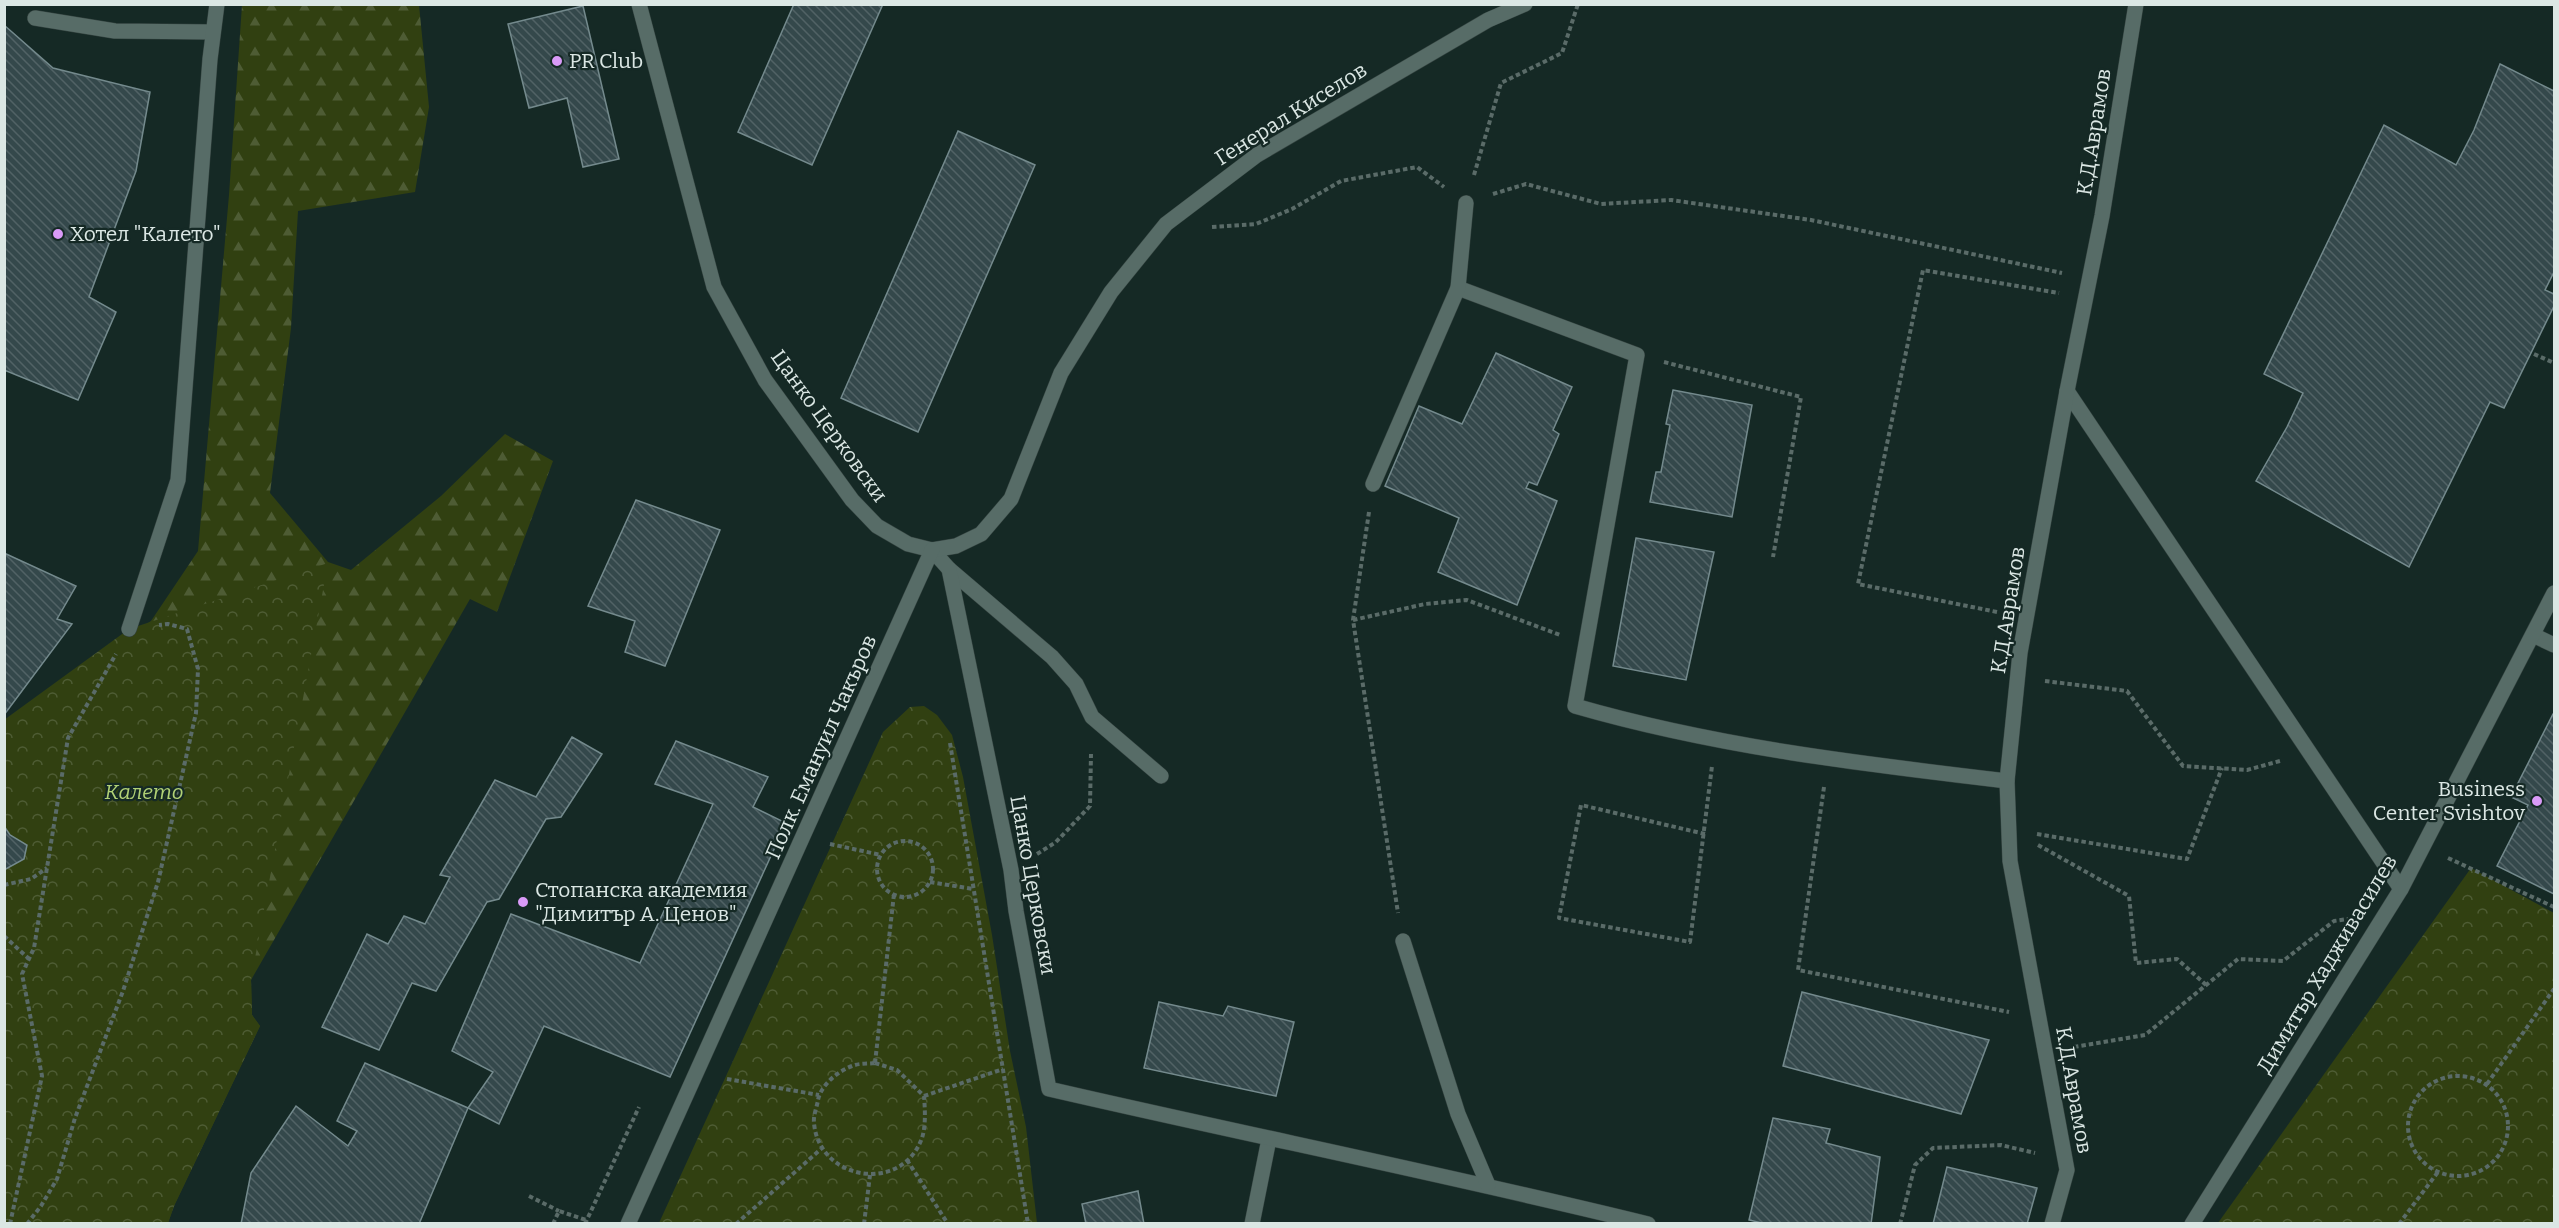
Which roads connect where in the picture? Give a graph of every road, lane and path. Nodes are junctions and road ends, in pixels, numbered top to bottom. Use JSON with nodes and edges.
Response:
{"nodes":[{"id":1,"x":217,"y":4,"type":"edge"},
{"id":2,"x":639,"y":4,"type":"edge"},
{"id":3,"x":1525,"y":4,"type":"edge"},
{"id":4,"x":1578,"y":4,"type":"edge"},
{"id":5,"x":2136,"y":4,"type":"edge"},
{"id":6,"x":35,"y":18,"type":"dead end"},
{"id":7,"x":213,"y":32,"type":"junction"},
{"id":8,"x":1466,"y":203,"type":"junction"},
{"id":9,"x":1177,"y":215,"type":"junction"},
{"id":10,"x":2089,"y":279,"type":"junction"},
{"id":11,"x":1458,"y":288,"type":"junction"},
{"id":12,"x":2086,"y":298,"type":"junction"},
{"id":13,"x":2534,"y":354,"type":"dead end"},
{"id":14,"x":1637,"y":355,"type":"junction"},
{"id":15,"x":2554,"y":363,"type":"edge"},
{"id":16,"x":2067,"y":391,"type":"junction"},
{"id":17,"x":1373,"y":484,"type":"joint"},
{"id":18,"x":932,"y":549,"type":"junction"},
{"id":19,"x":1773,"y":557,"type":"dead end"},
{"id":20,"x":950,"y":569,"type":"junction"},
{"id":21,"x":2554,"y":593,"type":"edge"},
{"id":22,"x":2028,"y":618,"type":"junction"},
{"id":23,"x":1353,"y":620,"type":"junction"},
{"id":24,"x":129,"y":629,"type":"junction"},
{"id":25,"x":2534,"y":635,"type":"junction"},
{"id":26,"x":1586,"y":645,"type":"junction"},
{"id":27,"x":2554,"y":645,"type":"edge"},
{"id":28,"x":2018,"y":678,"type":"junction"},
{"id":29,"x":1092,"y":717,"type":"junction"},
{"id":30,"x":1714,"y":740,"type":"junction"},
{"id":31,"x":950,"y":743,"type":"dead end"},
{"id":32,"x":2310,"y":753,"type":"junction"},
{"id":33,"x":1828,"y":760,"type":"junction"},
{"id":34,"x":2222,"y":768,"type":"junction"},
{"id":35,"x":1161,"y":776,"type":"dead end"},
{"id":36,"x":2007,"y":781,"type":"junction"},
{"id":37,"x":2010,"y":830,"type":"junction"},
{"id":38,"x":1705,"y":834,"type":"junction"},
{"id":39,"x":803,"y":838,"type":"junction"},
{"id":40,"x":1056,"y":842,"type":"dead end"},
{"id":41,"x":2423,"y":847,"type":"junction"},
{"id":42,"x":881,"y":855,"type":"junction"},
{"id":43,"x":47,"y":868,"type":"junction"},
{"id":44,"x":930,"y":882,"type":"junction"},
{"id":45,"x":4,"y":885,"type":"edge"},
{"id":46,"x":973,"y":889,"type":"junction"},
{"id":47,"x":2401,"y":889,"type":"junction"},
{"id":48,"x":894,"y":894,"type":"junction"},
{"id":49,"x":2554,"y":907,"type":"edge"},
{"id":50,"x":2384,"y":915,"type":"junction"},
{"id":51,"x":4,"y":936,"type":"edge"},
{"id":52,"x":1403,"y":941,"type":"joint"},
{"id":53,"x":28,"y":958,"type":"junction"},
{"id":54,"x":2206,"y":985,"type":"junction"},
{"id":55,"x":2554,"y":989,"type":"edge"},
{"id":56,"x":2039,"y":1018,"type":"junction"},
{"id":57,"x":2045,"y":1052,"type":"junction"},
{"id":58,"x":875,"y":1063,"type":"junction"},
{"id":59,"x":1003,"y":1069,"type":"junction"},
{"id":60,"x":727,"y":1079,"type":"dead end"},
{"id":61,"x":2487,"y":1084,"type":"junction"},
{"id":62,"x":819,"y":1095,"type":"junction"},
{"id":63,"x":924,"y":1096,"type":"junction"},
{"id":64,"x":639,"y":1107,"type":"dead end"},
{"id":65,"x":1269,"y":1140,"type":"junction"},
{"id":66,"x":822,"y":1149,"type":"junction"},
{"id":67,"x":908,"y":1160,"type":"junction"},
{"id":68,"x":2067,"y":1170,"type":"junction"},
{"id":69,"x":2438,"y":1172,"type":"junction"},
{"id":70,"x":870,"y":1175,"type":"junction"},
{"id":71,"x":1488,"y":1185,"type":"junction"},
{"id":72,"x":529,"y":1196,"type":"dead end"},
{"id":73,"x":559,"y":1211,"type":"junction"},
{"id":74,"x":585,"y":1222,"type":"edge"},
{"id":75,"x":10,"y":1224,"type":"edge"},
{"id":76,"x":27,"y":1224,"type":"edge"},
{"id":77,"x":553,"y":1224,"type":"edge"},
{"id":78,"x":628,"y":1224,"type":"edge"},
{"id":79,"x":736,"y":1224,"type":"edge"},
{"id":80,"x":864,"y":1224,"type":"edge"},
{"id":81,"x":948,"y":1224,"type":"edge"},
{"id":82,"x":1028,"y":1224,"type":"edge"},
{"id":83,"x":1252,"y":1224,"type":"edge"},
{"id":84,"x":1648,"y":1224,"type":"edge"},
{"id":85,"x":1900,"y":1224,"type":"edge"},
{"id":86,"x":2052,"y":1224,"type":"edge"},
{"id":87,"x":2192,"y":1224,"type":"edge"},
{"id":88,"x":2399,"y":1224,"type":"edge"}],
"edges":[{"from":1,"to":7,"type":"street"},
{"from":2,"to":18,"type":"street","name":"Цанко Церковски"},
{"from":3,"to":9,"type":"street","name":"Генерал Киселов"},
{"from":4,"to":8,"type":"path"},
{"from":5,"to":10,"type":"street","name":"К.Д.Аврамов"},
{"from":6,"to":7,"type":"street"},
{"from":7,"to":24,"type":"street"},
{"from":8,"to":9,"type":"path"},
{"from":8,"to":10,"type":"path"},
{"from":8,"to":11,"type":"street"},
{"from":9,"to":18,"type":"street","name":"Генерал Киселов"},
{"from":10,"to":12,"type":"street","name":"К.Д.Аврамов"},
{"from":11,"to":14,"type":"street"},
{"from":11,"to":17,"type":"street"},
{"from":12,"to":16,"type":"street","name":"К.Д.Аврамов"},
{"from":12,"to":22,"type":"path"},
{"from":13,"to":15,"type":"path"},
{"from":14,"to":19,"type":"path"},
{"from":14,"to":26,"type":"street"},
{"from":16,"to":22,"type":"street","name":"К.Д.Аврамов"},
{"from":16,"to":32,"type":"street"},
{"from":17,"to":23,"type":"path"},
{"from":18,"to":20,"type":"street"},
{"from":18,"to":39,"type":"street","name":"Полк. Емануил Чакъров"},
{"from":20,"to":29,"type":"street"},
{"from":20,"to":65,"type":"street","name":"Цанко Церковски"},
{"from":21,"to":25,"type":"street","name":"Димитър Хадживасилев"},
{"from":22,"to":28,"type":"street","name":"К.Д.Аврамов"},
{"from":23,"to":26,"type":"path"},
{"from":23,"to":52,"type":"path"},
{"from":24,"to":43,"type":"path"},
{"from":24,"to":76,"type":"path"},
{"from":25,"to":27,"type":"street"},
{"from":25,"to":41,"type":"street","name":"Димитър Хадживасилев"},
{"from":26,"to":30,"type":"street"},
{"from":28,"to":34,"type":"path"},
{"from":28,"to":36,"type":"street","name":"К.Д.Аврамов"},
{"from":29,"to":35,"type":"street"},
{"from":29,"to":40,"type":"path"},
{"from":30,"to":33,"type":"street"},
{"from":30,"to":38,"type":"path"},
{"from":31,"to":46,"type":"path"},
{"from":32,"to":34,"type":"path"},
{"from":32,"to":47,"type":"street"},
{"from":33,"to":36,"type":"street"},
{"from":33,"to":56,"type":"path"},
{"from":34,"to":37,"type":"path"},
{"from":36,"to":37,"type":"street","name":"К.Д.Аврамов"},
{"from":37,"to":54,"type":"path"},
{"from":37,"to":56,"type":"street","name":"К.Д.Аврамов"},
{"from":38,"to":38,"type":"path"},
{"from":39,"to":42,"type":"path"},
{"from":39,"to":78,"type":"street","name":"Полк. Емануил Чакъров"},
{"from":41,"to":47,"type":"street","name":"Димитър Хадживасилев"},
{"from":41,"to":49,"type":"path"},
{"from":42,"to":44,"type":"path"},
{"from":42,"to":48,"type":"path"},
{"from":43,"to":45,"type":"path"},
{"from":43,"to":53,"type":"path"},
{"from":44,"to":46,"type":"path"},
{"from":44,"to":48,"type":"path"},
{"from":46,"to":59,"type":"path"},
{"from":47,"to":50,"type":"street","name":"Димитър Хадживасилев"},
{"from":48,"to":58,"type":"path"},
{"from":50,"to":54,"type":"path"},
{"from":50,"to":87,"type":"street","name":"Димитър Хадживасилев"},
{"from":51,"to":53,"type":"path"},
{"from":52,"to":71,"type":"street"},
{"from":53,"to":75,"type":"path"},
{"from":54,"to":57,"type":"path"},
{"from":55,"to":61,"type":"path"},
{"from":56,"to":57,"type":"street","name":"К.Д.Аврамов"},
{"from":57,"to":68,"type":"street","name":"К.Д.Аврамов"},
{"from":58,"to":62,"type":"path"},
{"from":58,"to":63,"type":"path"},
{"from":59,"to":63,"type":"path"},
{"from":59,"to":82,"type":"path"},
{"from":60,"to":62,"type":"path"},
{"from":61,"to":69,"type":"path"},
{"from":61,"to":69,"type":"path"},
{"from":62,"to":66,"type":"path"},
{"from":63,"to":67,"type":"path"},
{"from":64,"to":74,"type":"path"},
{"from":65,"to":71,"type":"street"},
{"from":65,"to":83,"type":"street"},
{"from":66,"to":70,"type":"path"},
{"from":66,"to":79,"type":"path"},
{"from":67,"to":70,"type":"path"},
{"from":67,"to":81,"type":"path"},
{"from":68,"to":85,"type":"path"},
{"from":68,"to":86,"type":"street","name":"К.Д.Аврамов"},
{"from":69,"to":88,"type":"path"},
{"from":70,"to":80,"type":"path"},
{"from":71,"to":84,"type":"street"},
{"from":72,"to":73,"type":"path"},
{"from":73,"to":74,"type":"path"},
{"from":73,"to":77,"type":"path"}]}
